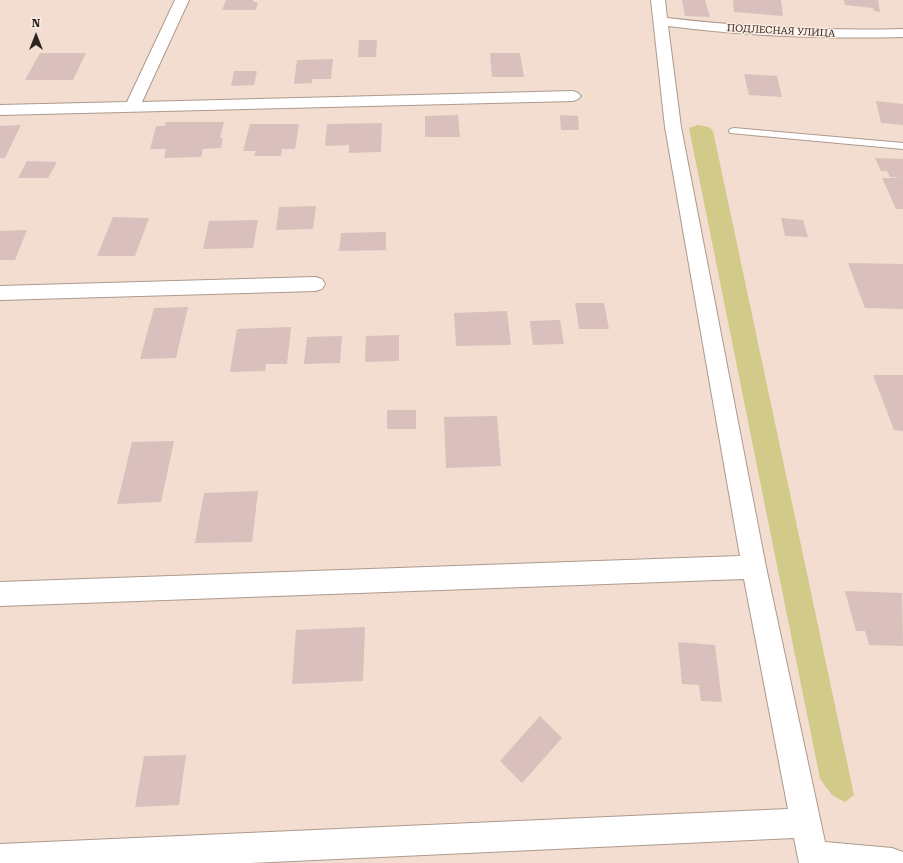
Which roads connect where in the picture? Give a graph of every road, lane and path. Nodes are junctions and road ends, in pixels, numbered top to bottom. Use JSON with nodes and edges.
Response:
{"nodes":[{"id":1,"x":182,"y":0,"type":"edge"},
{"id":2,"x":658,"y":0,"type":"edge"},
{"id":3,"x":660,"y":21,"type":"junction"},
{"id":4,"x":903,"y":33,"type":"edge"},
{"id":5,"x":573,"y":96,"type":"dead end"},
{"id":6,"x":132,"y":107,"type":"junction"},
{"id":7,"x":0,"y":110,"type":"edge"},
{"id":8,"x":734,"y":131,"type":"dead end"},
{"id":9,"x":903,"y":146,"type":"edge"},
{"id":10,"x":315,"y":284,"type":"dead end"},
{"id":11,"x":0,"y":293,"type":"edge"},
{"id":12,"x":754,"y":567,"type":"junction"},
{"id":13,"x":0,"y":594,"type":"edge"},
{"id":14,"x":806,"y":823,"type":"junction"},
{"id":15,"x":813,"y":859,"type":"edge"},
{"id":16,"x":0,"y":860,"type":"edge"},
{"id":17,"x":892,"y":863,"type":"edge"}],
"edges":[{"from":1,"to":6,"type":"street"},
{"from":2,"to":3,"type":"street"},
{"from":3,"to":4,"type":"street","name":"ПОДЛЕСНАЯ УЛИЦА"},
{"from":3,"to":12,"type":"street"},
{"from":5,"to":6,"type":"street"},
{"from":6,"to":7,"type":"street"},
{"from":8,"to":9,"type":"lane"},
{"from":10,"to":11,"type":"street"},
{"from":12,"to":13,"type":"street"},
{"from":12,"to":14,"type":"street"},
{"from":14,"to":15,"type":"street"},
{"from":14,"to":16,"type":"street"},
{"from":15,"to":17,"type":"street"}]}
